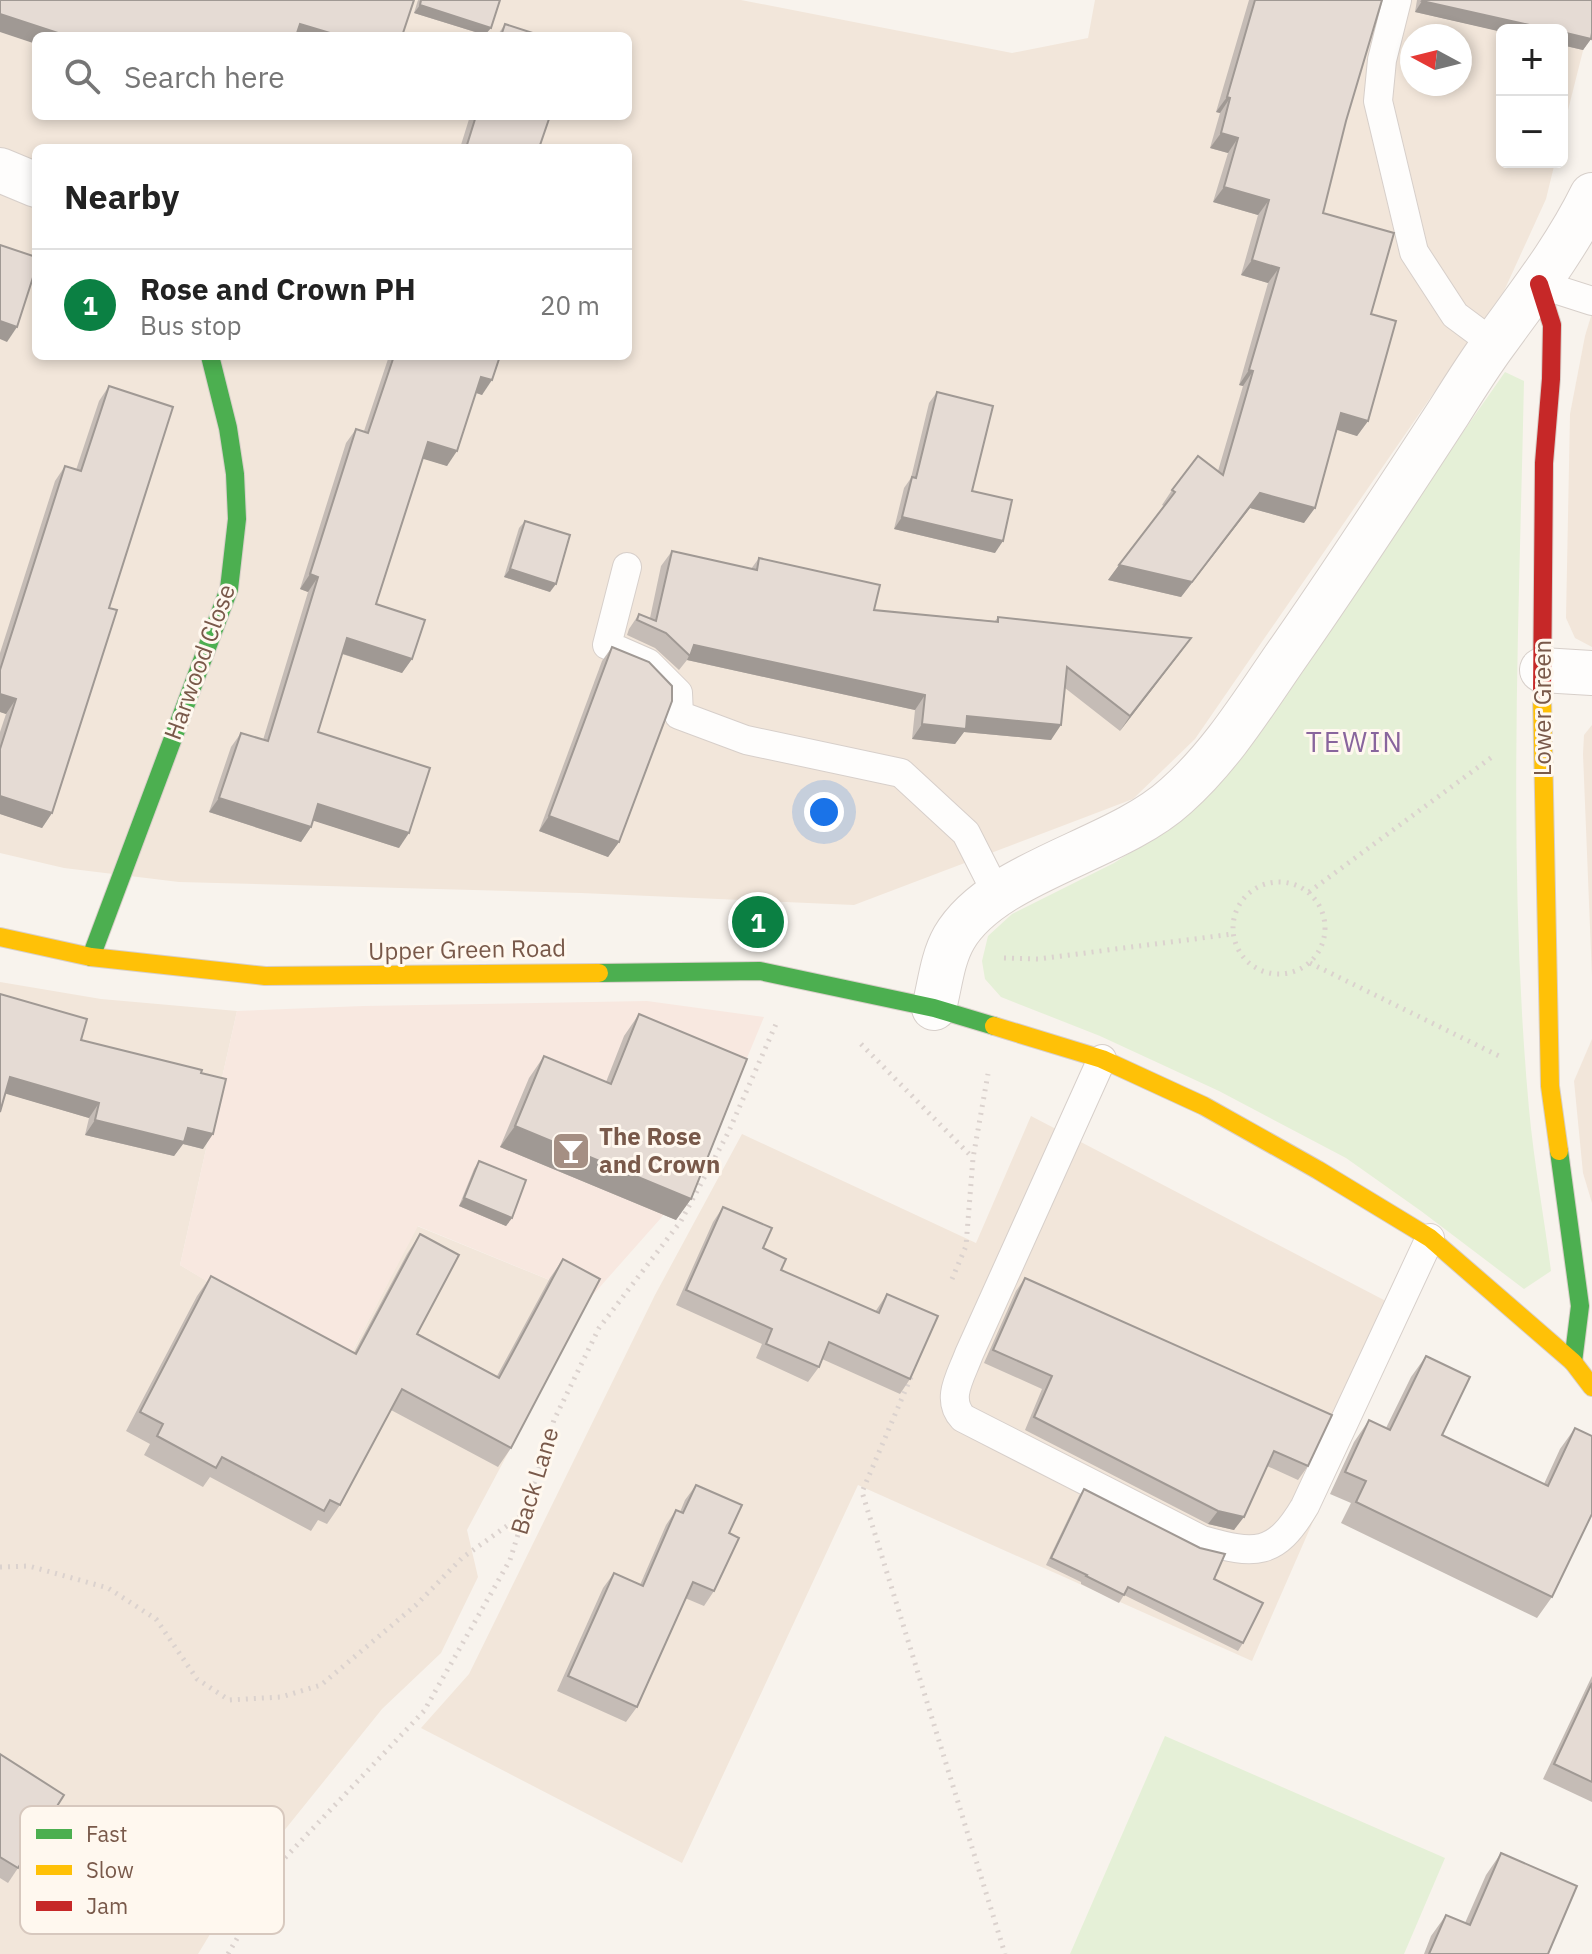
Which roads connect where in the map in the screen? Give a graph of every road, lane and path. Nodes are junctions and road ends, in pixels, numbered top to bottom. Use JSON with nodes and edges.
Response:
{"nodes":[{"id":1,"x":1397,"y":0,"type":"edge"},
{"id":2,"x":0,"y":170,"type":"edge"},
{"id":3,"x":32,"y":183,"type":"edge"},
{"id":4,"x":1592,"y":195,"type":"edge"},
{"id":5,"x":1539,"y":284,"type":"junction"},
{"id":6,"x":1592,"y":301,"type":"edge"},
{"id":7,"x":1494,"y":344,"type":"junction"},
{"id":8,"x":211,"y":360,"type":"edge"},
{"id":9,"x":627,"y":567,"type":"dead end"},
{"id":10,"x":1542,"y":670,"type":"junction"},
{"id":11,"x":1592,"y":673,"type":"edge"},
{"id":12,"x":1542,"y":731,"type":"junction"},
{"id":13,"x":1309,"y":892,"type":"junction"},
{"id":14,"x":997,"y":894,"type":"junction"},
{"id":15,"x":1233,"y":934,"type":"junction"},
{"id":16,"x":0,"y":937,"type":"edge"},
{"id":17,"x":946,"y":956,"type":"junction"},
{"id":18,"x":91,"y":957,"type":"junction"},
{"id":19,"x":1310,"y":963,"type":"junction"},
{"id":20,"x":794,"y":976,"type":"junction"},
{"id":21,"x":934,"y":1008,"type":"junction"},
{"id":22,"x":997,"y":1026,"type":"junction"},
{"id":23,"x":850,"y":1033,"type":"dead end"},
{"id":24,"x":1102,"y":1059,"type":"junction"},
{"id":25,"x":1550,"y":1086,"type":"junction"},
{"id":26,"x":973,"y":1158,"type":"junction"},
{"id":27,"x":1430,"y":1238,"type":"junction"},
{"id":28,"x":948,"y":1289,"type":"dead end"},
{"id":29,"x":1573,"y":1362,"type":"junction"},
{"id":30,"x":911,"y":1376,"type":"edge"},
{"id":31,"x":1592,"y":1387,"type":"edge"},
{"id":32,"x":525,"y":1512,"type":"junction"},
{"id":33,"x":0,"y":1567,"type":"edge"},
{"id":34,"x":284,"y":1859,"type":"edge"},
{"id":35,"x":240,"y":1934,"type":"edge"},
{"id":36,"x":228,"y":1954,"type":"edge"},
{"id":37,"x":1005,"y":1954,"type":"edge"}],
"edges":[{"from":1,"to":7,"type":"lane"},
{"from":2,"to":3,"type":"street"},
{"from":4,"to":5,"type":"street"},
{"from":5,"to":6,"type":"lane"},
{"from":5,"to":7,"type":"street"},
{"from":5,"to":10,"type":"street","name":"Lower Green"},
{"from":7,"to":14,"type":"street"},
{"from":8,"to":18,"type":"street","name":"Harwood Close"},
{"from":9,"to":14,"type":"lane"},
{"from":10,"to":11,"type":"street"},
{"from":10,"to":12,"type":"street","name":"Lower Green"},
{"from":12,"to":13,"type":"path"},
{"from":12,"to":25,"type":"street","name":"Lower Green"},
{"from":13,"to":15,"type":"path"},
{"from":13,"to":19,"type":"path"},
{"from":14,"to":17,"type":"street"},
{"from":15,"to":17,"type":"path"},
{"from":15,"to":19,"type":"path"},
{"from":16,"to":18,"type":"street","name":"Upper Green Road"},
{"from":17,"to":21,"type":"street"},
{"from":18,"to":20,"type":"street","name":"Upper Green Road"},
{"from":19,"to":25,"type":"path"},
{"from":20,"to":21,"type":"street","name":"Upper Green Road"},
{"from":20,"to":32,"type":"path","name":"Back Lane"},
{"from":21,"to":22,"type":"street"},
{"from":22,"to":24,"type":"street"},
{"from":22,"to":26,"type":"path"},
{"from":23,"to":26,"type":"path"},
{"from":24,"to":27,"type":"street"},
{"from":24,"to":27,"type":"lane"},
{"from":25,"to":29,"type":"street","name":"Lower Green"},
{"from":26,"to":28,"type":"path"},
{"from":27,"to":29,"type":"street"},
{"from":29,"to":31,"type":"street"},
{"from":30,"to":37,"type":"path"},
{"from":32,"to":33,"type":"path"},
{"from":32,"to":34,"type":"path","name":"Back Lane"},
{"from":35,"to":36,"type":"path","name":"Back Lane"}]}
